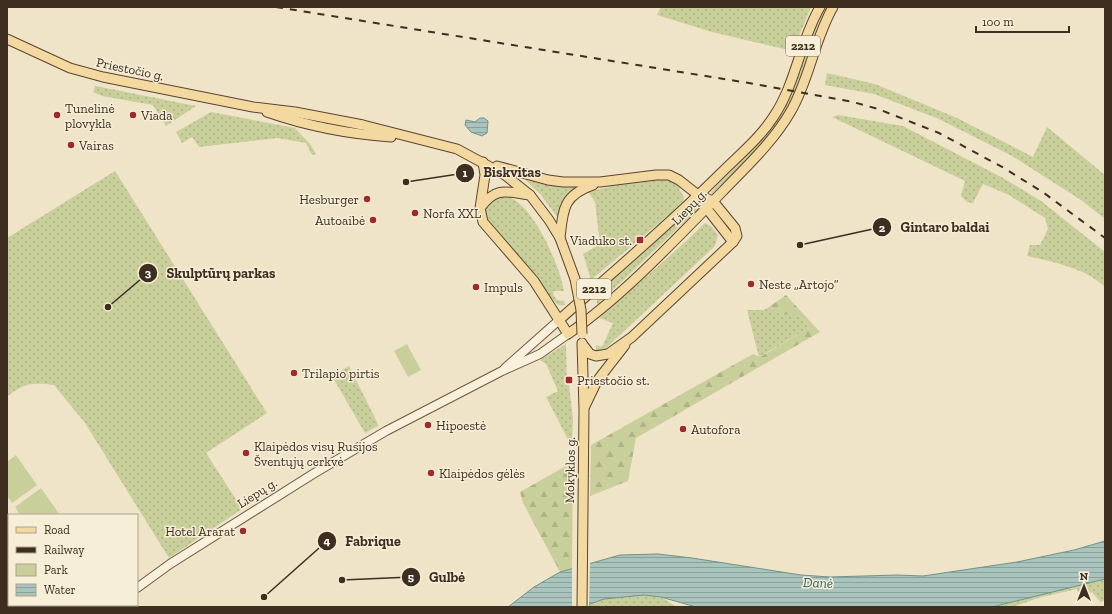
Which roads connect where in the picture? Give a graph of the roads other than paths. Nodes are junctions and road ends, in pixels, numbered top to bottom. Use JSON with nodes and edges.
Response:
{"nodes":[{"id":1,"x":820,"y":7,"type":"edge"},
{"id":2,"x":833,"y":7,"type":"edge"},
{"id":3,"x":7,"y":39,"type":"edge"},
{"id":4,"x":253,"y":107,"type":"junction"},
{"id":5,"x":310,"y":115,"type":"junction"},
{"id":6,"x":308,"y":124,"type":"junction"},
{"id":7,"x":417,"y":139,"type":"junction"},
{"id":8,"x":485,"y":163,"type":"junction"},
{"id":9,"x":600,"y":182,"type":"junction"},
{"id":10,"x":530,"y":195,"type":"junction"},
{"id":11,"x":698,"y":195,"type":"junction"},
{"id":12,"x":712,"y":201,"type":"junction"},
{"id":13,"x":480,"y":208,"type":"junction"},
{"id":14,"x":706,"y":210,"type":"junction"},
{"id":15,"x":560,"y":238,"type":"junction"},
{"id":16,"x":733,"y":242,"type":"junction"},
{"id":17,"x":558,"y":321,"type":"junction"},
{"id":18,"x":568,"y":334,"type":"junction"},
{"id":19,"x":582,"y":334,"type":"joint"},
{"id":20,"x":632,"y":337,"type":"junction"},
{"id":21,"x":582,"y":345,"type":"junction"},
{"id":22,"x":502,"y":371,"type":"junction"},
{"id":23,"x":584,"y":409,"type":"junction"},
{"id":24,"x":138,"y":587,"type":"edge"},
{"id":25,"x":582,"y":607,"type":"edge"}],
"edges":[{"from":1,"to":11,"type":"main road","name":"Liepų g.","number":"2212"},
{"from":2,"to":12,"type":"main road","name":"Liepų g."},
{"from":3,"to":4,"type":"main road","name":"Priestočio g."},
{"from":4,"to":5,"type":"main road","name":"Priestočio g."},
{"from":4,"to":6,"type":"main road","name":"Priestočio g."},
{"from":5,"to":6,"type":"main road"},
{"from":5,"to":7,"type":"main road","name":"Priestočio g."},
{"from":6,"to":7,"type":"main road","name":"Priestočio g."},
{"from":7,"to":8,"type":"main road","name":"Priestočio g."},
{"from":8,"to":9,"type":"main road"},
{"from":8,"to":10,"type":"main road","name":"Priestočio g."},
{"from":8,"to":13,"type":"main road"},
{"from":9,"to":11,"type":"main road"},
{"from":9,"to":15,"type":"main road"},
{"from":10,"to":13,"type":"main road"},
{"from":10,"to":15,"type":"main road","name":"Priestočio g."},
{"from":11,"to":12,"type":"main road"},
{"from":11,"to":14,"type":"main road"},
{"from":11,"to":17,"type":"main road","name":"Liepų g.","number":"2212"},
{"from":12,"to":14,"type":"main road","name":"Liepų g."},
{"from":12,"to":16,"type":"main road"},
{"from":13,"to":17,"type":"main road"},
{"from":14,"to":16,"type":"main road"},
{"from":14,"to":18,"type":"main road","name":"Liepų g."},
{"from":15,"to":19,"type":"main road","name":"Priestočio g.","bridge":true},
{"from":16,"to":20,"type":"main road"},
{"from":17,"to":18,"type":"main road"},
{"from":17,"to":22,"type":"main road","name":"Liepų g.","number":"2212"},
{"from":18,"to":22,"type":"main road","name":"Liepų g."},
{"from":19,"to":21,"type":"main road","name":"Mokyklos g."},
{"from":20,"to":21,"type":"main road"},
{"from":20,"to":23,"type":"main road"},
{"from":21,"to":23,"type":"main road","name":"Mokyklos g."},
{"from":22,"to":24,"type":"main road","name":"Liepų g.","number":"2212"},
{"from":23,"to":25,"type":"main road","name":"Mokyklos g."}]}
